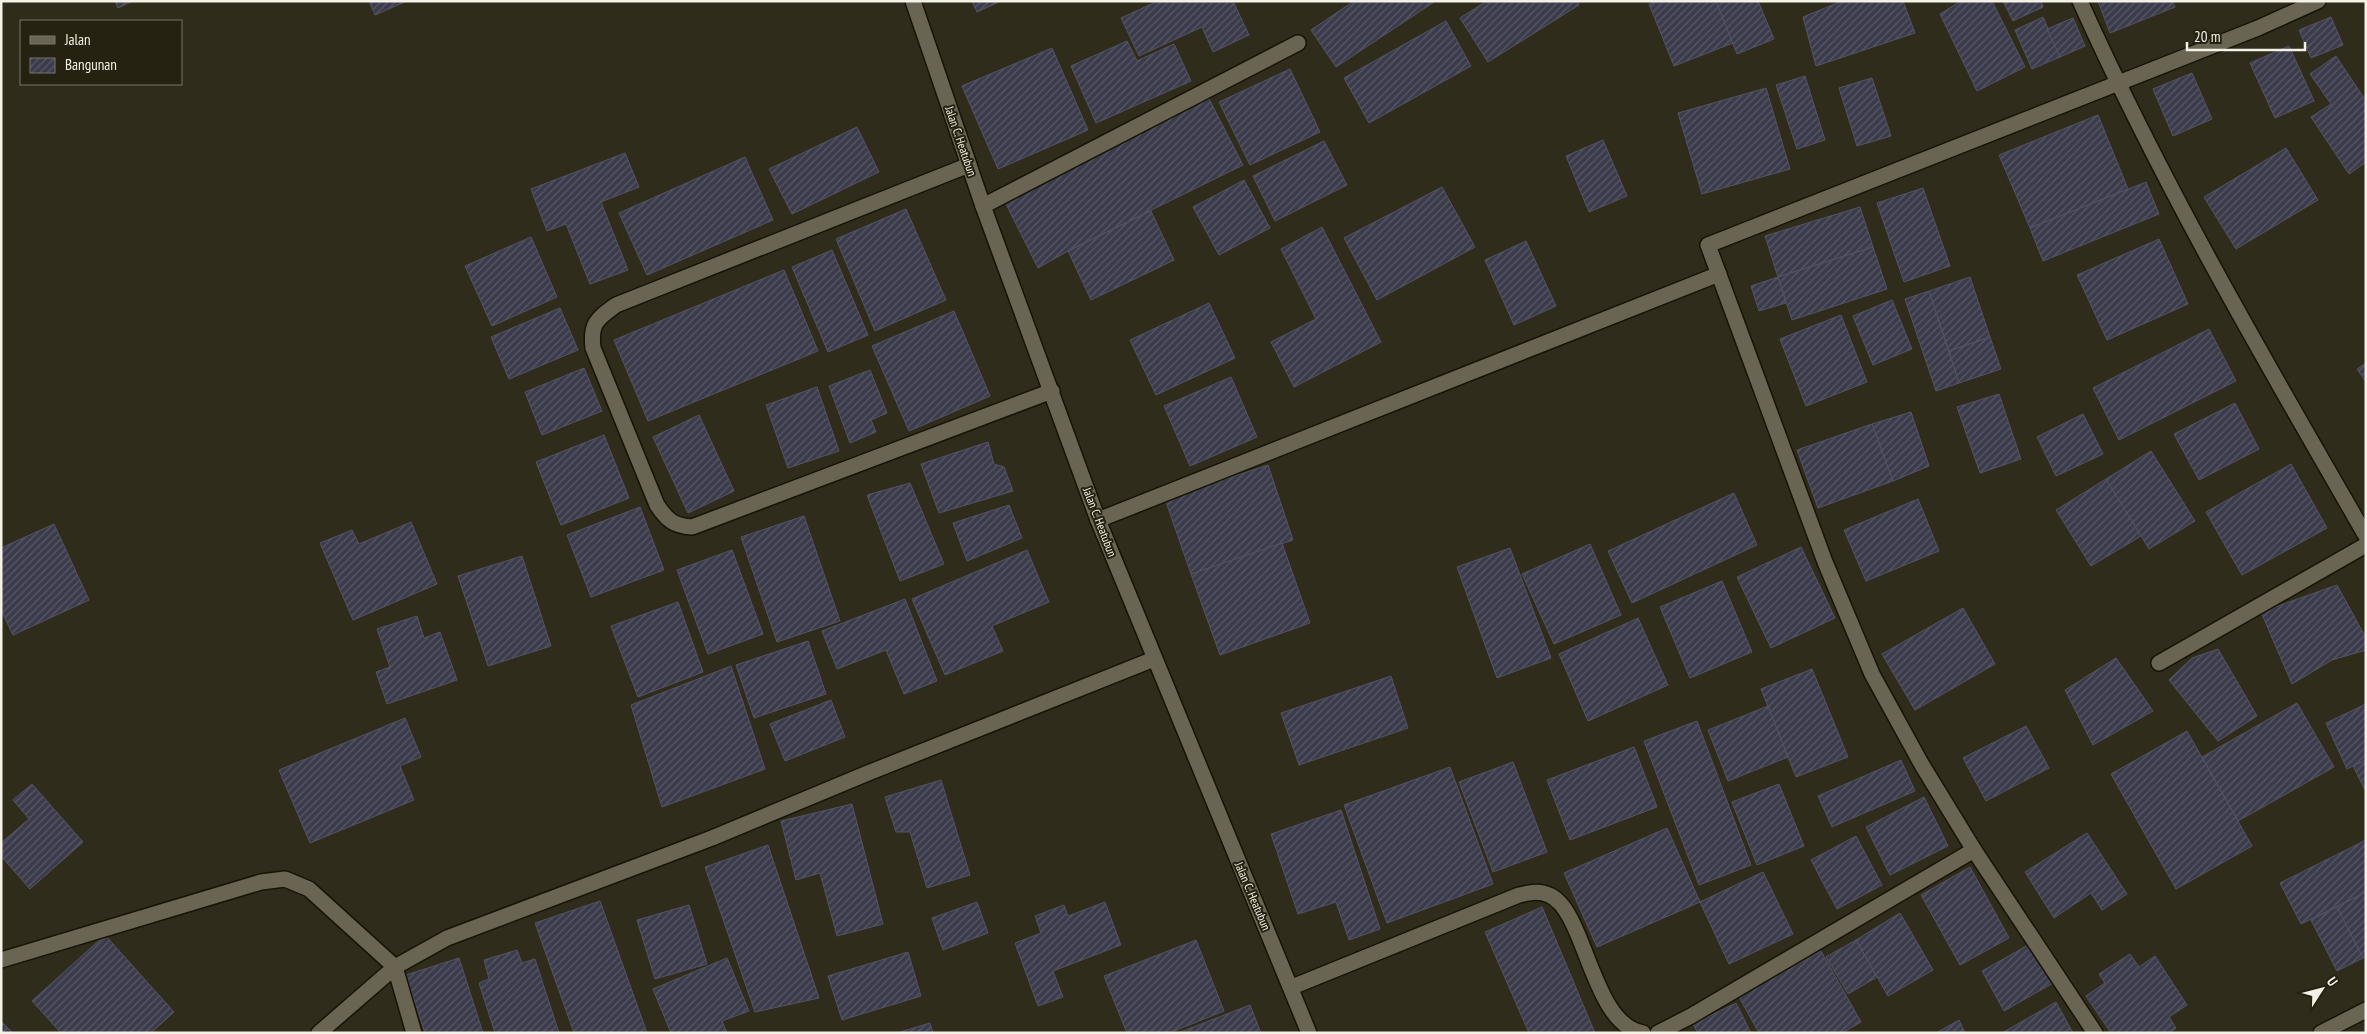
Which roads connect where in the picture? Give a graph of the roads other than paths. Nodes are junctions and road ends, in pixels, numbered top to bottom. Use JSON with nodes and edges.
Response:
{"nodes":[{"id":1,"x":914,"y":1,"type":"edge"},
{"id":2,"x":2080,"y":1,"type":"edge"},
{"id":3,"x":2318,"y":1,"type":"edge"},
{"id":4,"x":1298,"y":43,"type":"dead end"},
{"id":5,"x":2117,"y":84,"type":"junction"},
{"id":6,"x":969,"y":165,"type":"junction"},
{"id":7,"x":982,"y":206,"type":"junction"},
{"id":8,"x":1719,"y":274,"type":"junction"},
{"id":9,"x":1052,"y":391,"type":"junction"},
{"id":10,"x":1098,"y":520,"type":"junction"},
{"id":11,"x":2366,"y":536,"type":"edge"},
{"id":12,"x":2366,"y":545,"type":"edge"},
{"id":13,"x":1154,"y":659,"type":"junction"},
{"id":14,"x":2159,"y":663,"type":"dead end"},
{"id":15,"x":1974,"y":850,"type":"junction"},
{"id":16,"x":1,"y":960,"type":"edge"},
{"id":17,"x":395,"y":967,"type":"junction"},
{"id":18,"x":1292,"y":987,"type":"junction"},
{"id":19,"x":2366,"y":1010,"type":"edge"},
{"id":20,"x":319,"y":1033,"type":"edge"},
{"id":21,"x":414,"y":1033,"type":"edge"},
{"id":22,"x":1310,"y":1033,"type":"edge"},
{"id":23,"x":1643,"y":1033,"type":"edge"},
{"id":24,"x":1658,"y":1033,"type":"edge"},
{"id":25,"x":2095,"y":1033,"type":"edge"},
{"id":26,"x":2321,"y":1033,"type":"edge"}],
"edges":[{"from":1,"to":6,"type":"street","name":"Jalan C. Heatubun"},
{"from":2,"to":5,"type":"street"},
{"from":3,"to":5,"type":"street"},
{"from":4,"to":7,"type":"street"},
{"from":5,"to":8,"type":"street"},
{"from":5,"to":11,"type":"street"},
{"from":6,"to":7,"type":"street","name":"Jalan C. Heatubun"},
{"from":6,"to":9,"type":"street"},
{"from":7,"to":9,"type":"street","name":"Jalan C. Heatubun"},
{"from":8,"to":10,"type":"street"},
{"from":8,"to":15,"type":"street"},
{"from":9,"to":10,"type":"street","name":"Jalan C. Heatubun"},
{"from":10,"to":13,"type":"street","name":"Jalan C. Heatubun"},
{"from":12,"to":14,"type":"street"},
{"from":13,"to":17,"type":"street"},
{"from":13,"to":18,"type":"street","name":"Jalan C. Heatubun"},
{"from":15,"to":24,"type":"street"},
{"from":15,"to":25,"type":"street"},
{"from":16,"to":17,"type":"street"},
{"from":17,"to":20,"type":"street"},
{"from":17,"to":21,"type":"street"},
{"from":18,"to":22,"type":"street","name":"Jalan C. Heatubun"},
{"from":18,"to":23,"type":"street"},
{"from":19,"to":26,"type":"street"}]}
